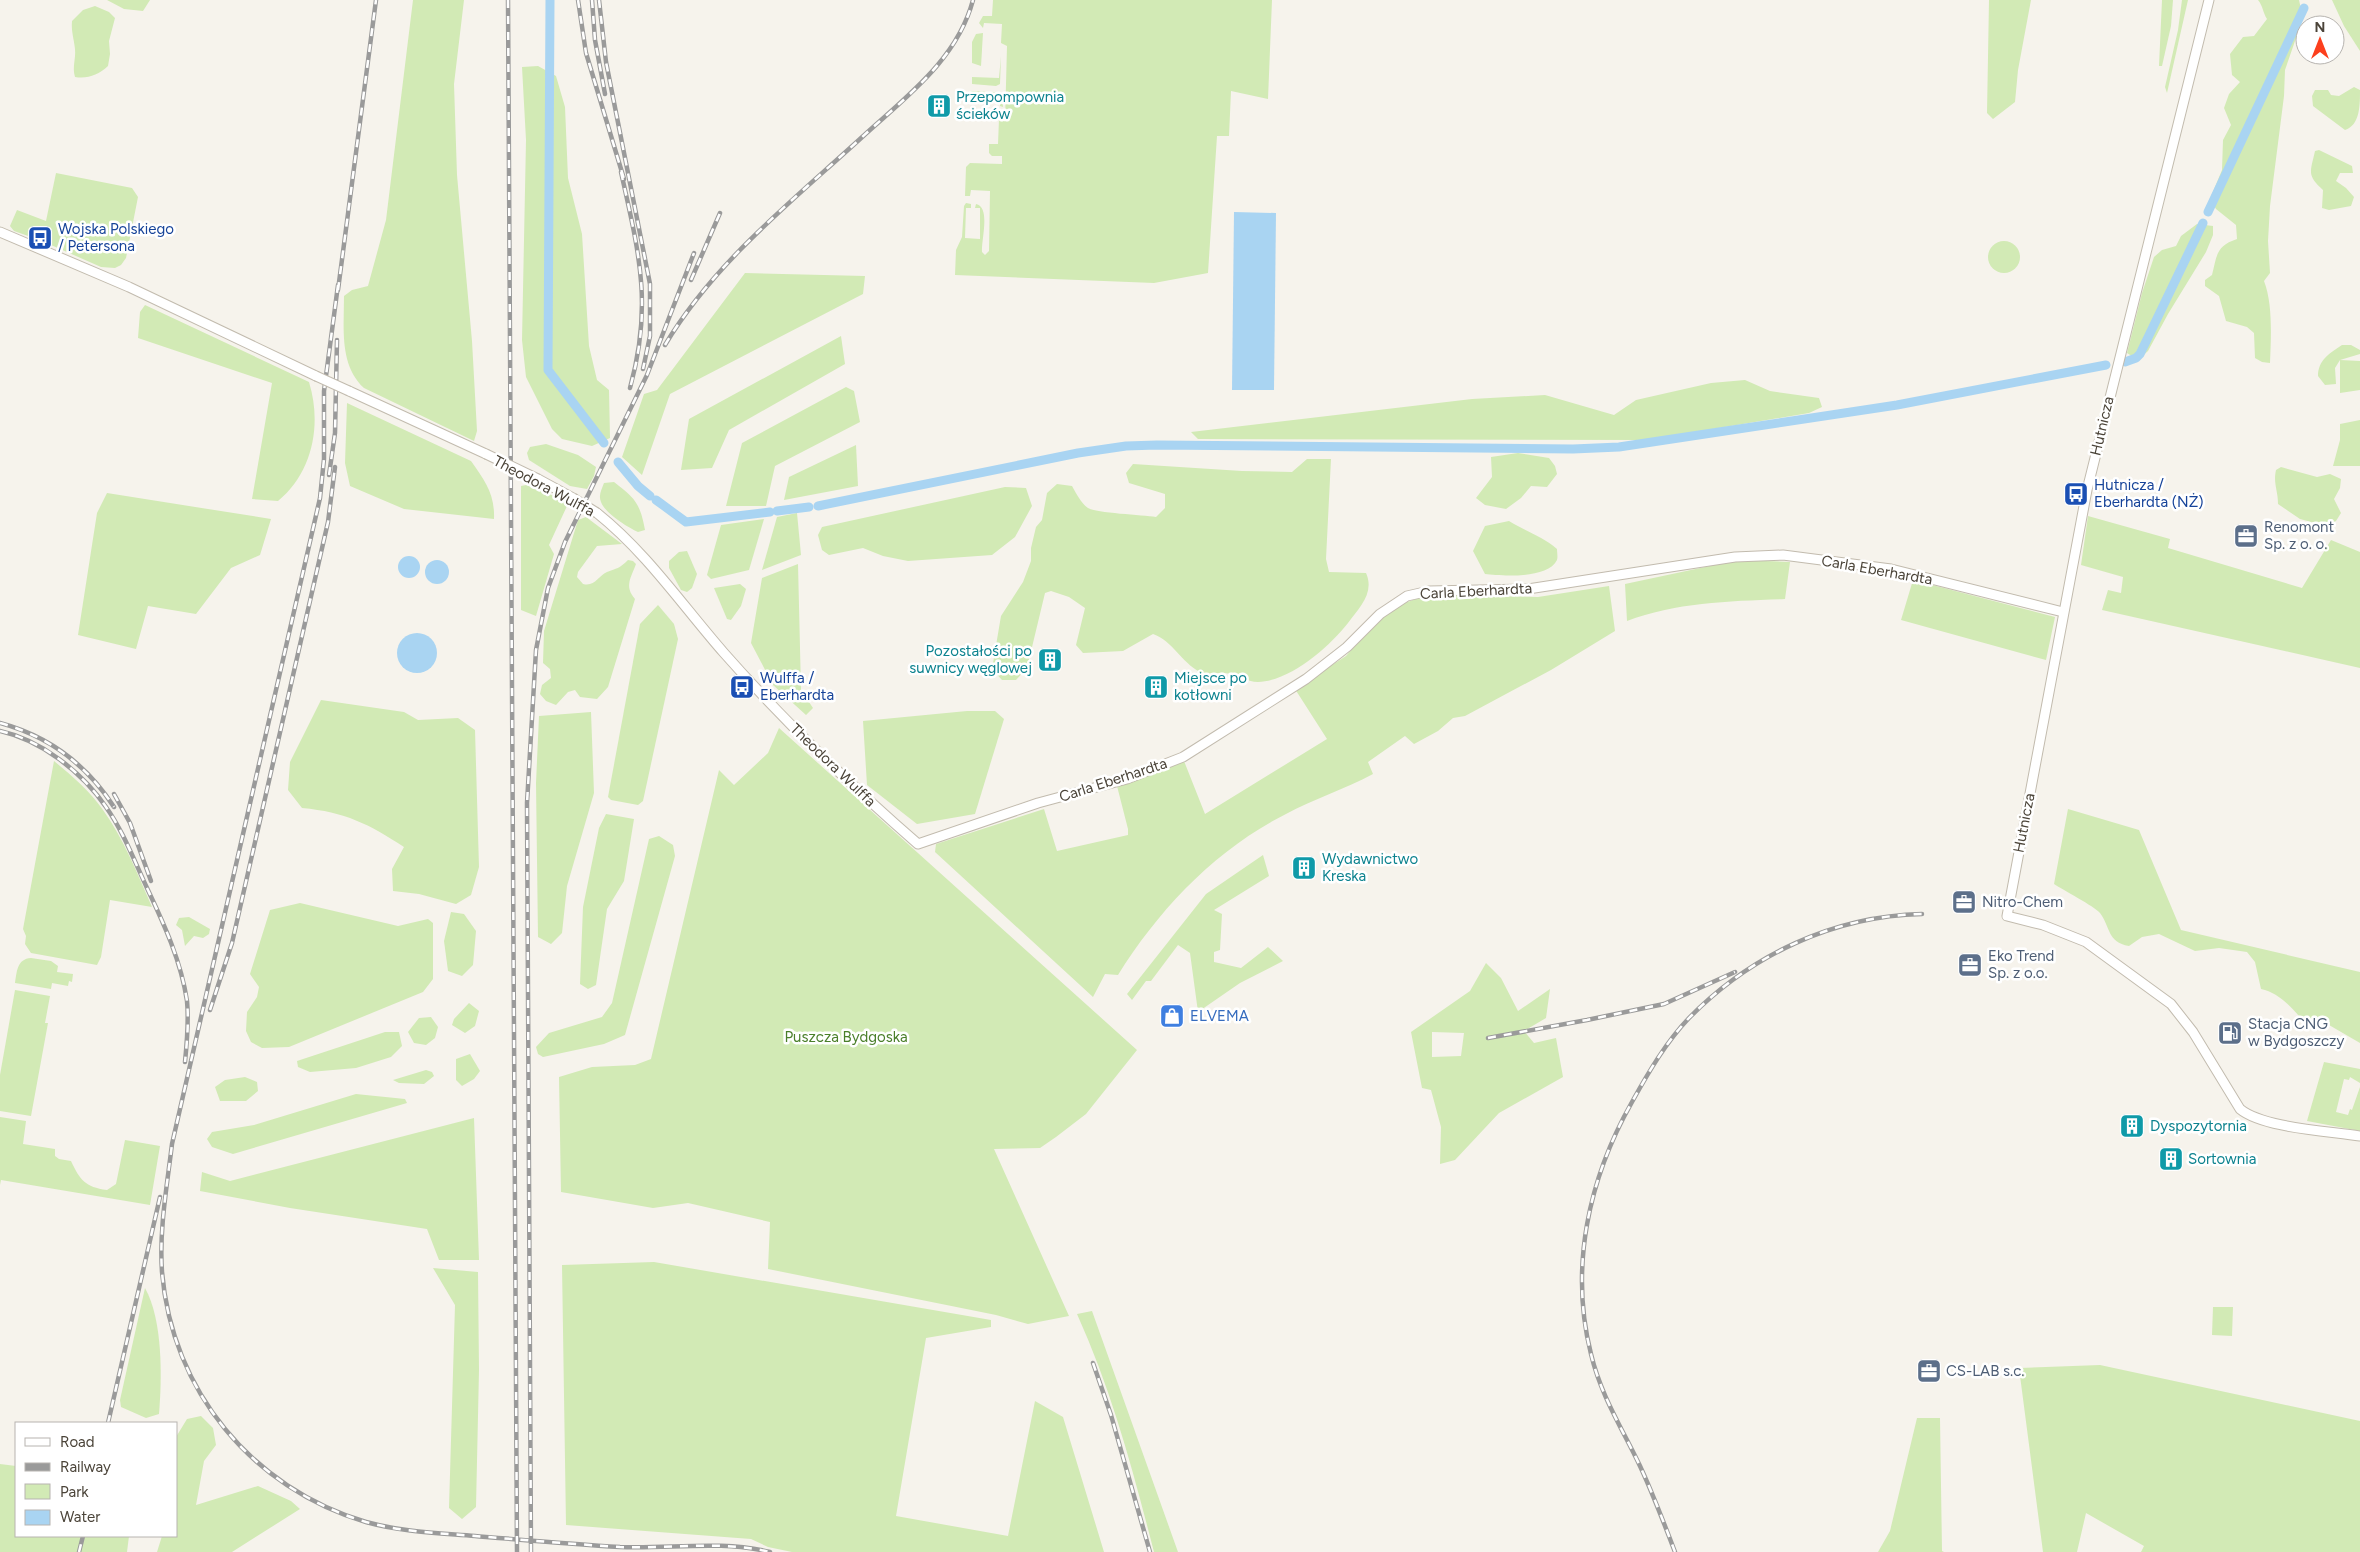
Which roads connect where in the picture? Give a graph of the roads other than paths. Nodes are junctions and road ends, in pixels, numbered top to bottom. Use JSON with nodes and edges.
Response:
{"nodes":[{"id":1,"x":2209,"y":0,"type":"edge"},
{"id":2,"x":0,"y":232,"type":"edge"},
{"id":3,"x":2063,"y":612,"type":"junction"},
{"id":4,"x":918,"y":844,"type":"joint"},
{"id":5,"x":2360,"y":1136,"type":"edge"}],
"edges":[{"from":1,"to":3,"type":"street","name":"Hutnicza"},
{"from":2,"to":4,"type":"street","name":"Theodora Wulffa","bridge":true},
{"from":3,"to":4,"type":"street","name":"Carla Eberhardta"},
{"from":3,"to":5,"type":"street","name":"Hutnicza"}]}
